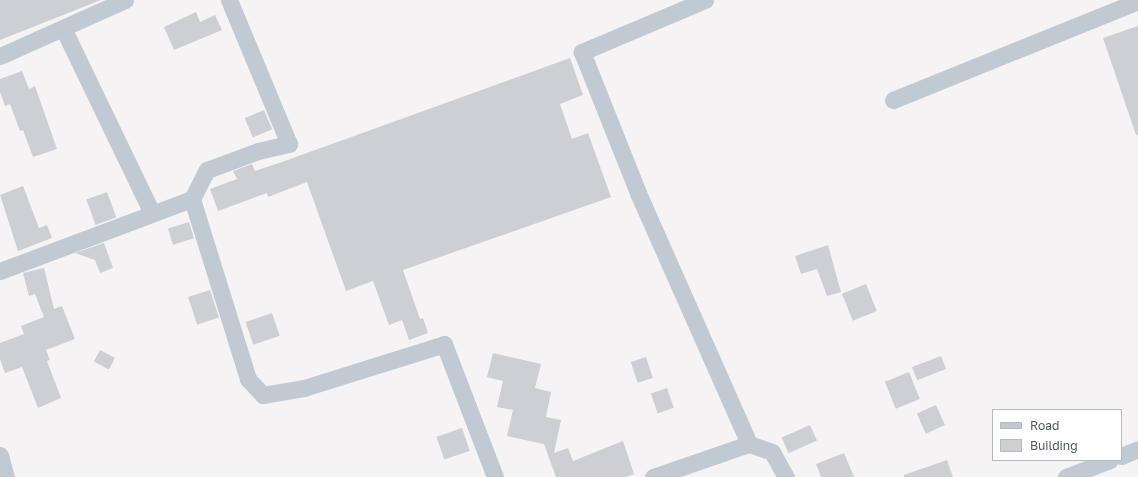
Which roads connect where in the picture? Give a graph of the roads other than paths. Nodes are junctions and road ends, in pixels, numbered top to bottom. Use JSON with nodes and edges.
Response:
{"nodes":[{"id":1,"x":125,"y":0,"type":"edge"},
{"id":2,"x":229,"y":0,"type":"edge"},
{"id":3,"x":705,"y":0,"type":"edge"},
{"id":4,"x":1138,"y":1,"type":"edge"},
{"id":5,"x":63,"y":28,"type":"junction"},
{"id":6,"x":0,"y":56,"type":"edge"},
{"id":7,"x":893,"y":100,"type":"dead end"},
{"id":8,"x":192,"y":199,"type":"junction"},
{"id":9,"x":152,"y":213,"type":"junction"},
{"id":10,"x":0,"y":271,"type":"edge"},
{"id":11,"x":749,"y":444,"type":"junction"},
{"id":12,"x":1138,"y":449,"type":"edge"},
{"id":13,"x":0,"y":455,"type":"edge"},
{"id":14,"x":1122,"y":456,"type":"edge"},
{"id":15,"x":1107,"y":461,"type":"edge"},
{"id":16,"x":6,"y":477,"type":"edge"},
{"id":17,"x":495,"y":477,"type":"edge"},
{"id":18,"x":653,"y":477,"type":"edge"},
{"id":19,"x":786,"y":477,"type":"edge"},
{"id":20,"x":1066,"y":477,"type":"edge"}],
"edges":[{"from":1,"to":5,"type":"street"},
{"from":2,"to":8,"type":"street"},
{"from":3,"to":11,"type":"street"},
{"from":4,"to":7,"type":"street"},
{"from":5,"to":6,"type":"street"},
{"from":5,"to":9,"type":"street"},
{"from":8,"to":9,"type":"street"},
{"from":8,"to":17,"type":"street"},
{"from":9,"to":10,"type":"street"},
{"from":11,"to":18,"type":"street"},
{"from":11,"to":19,"type":"street"},
{"from":12,"to":14,"type":"street"},
{"from":13,"to":16,"type":"street"},
{"from":15,"to":20,"type":"street"}]}
